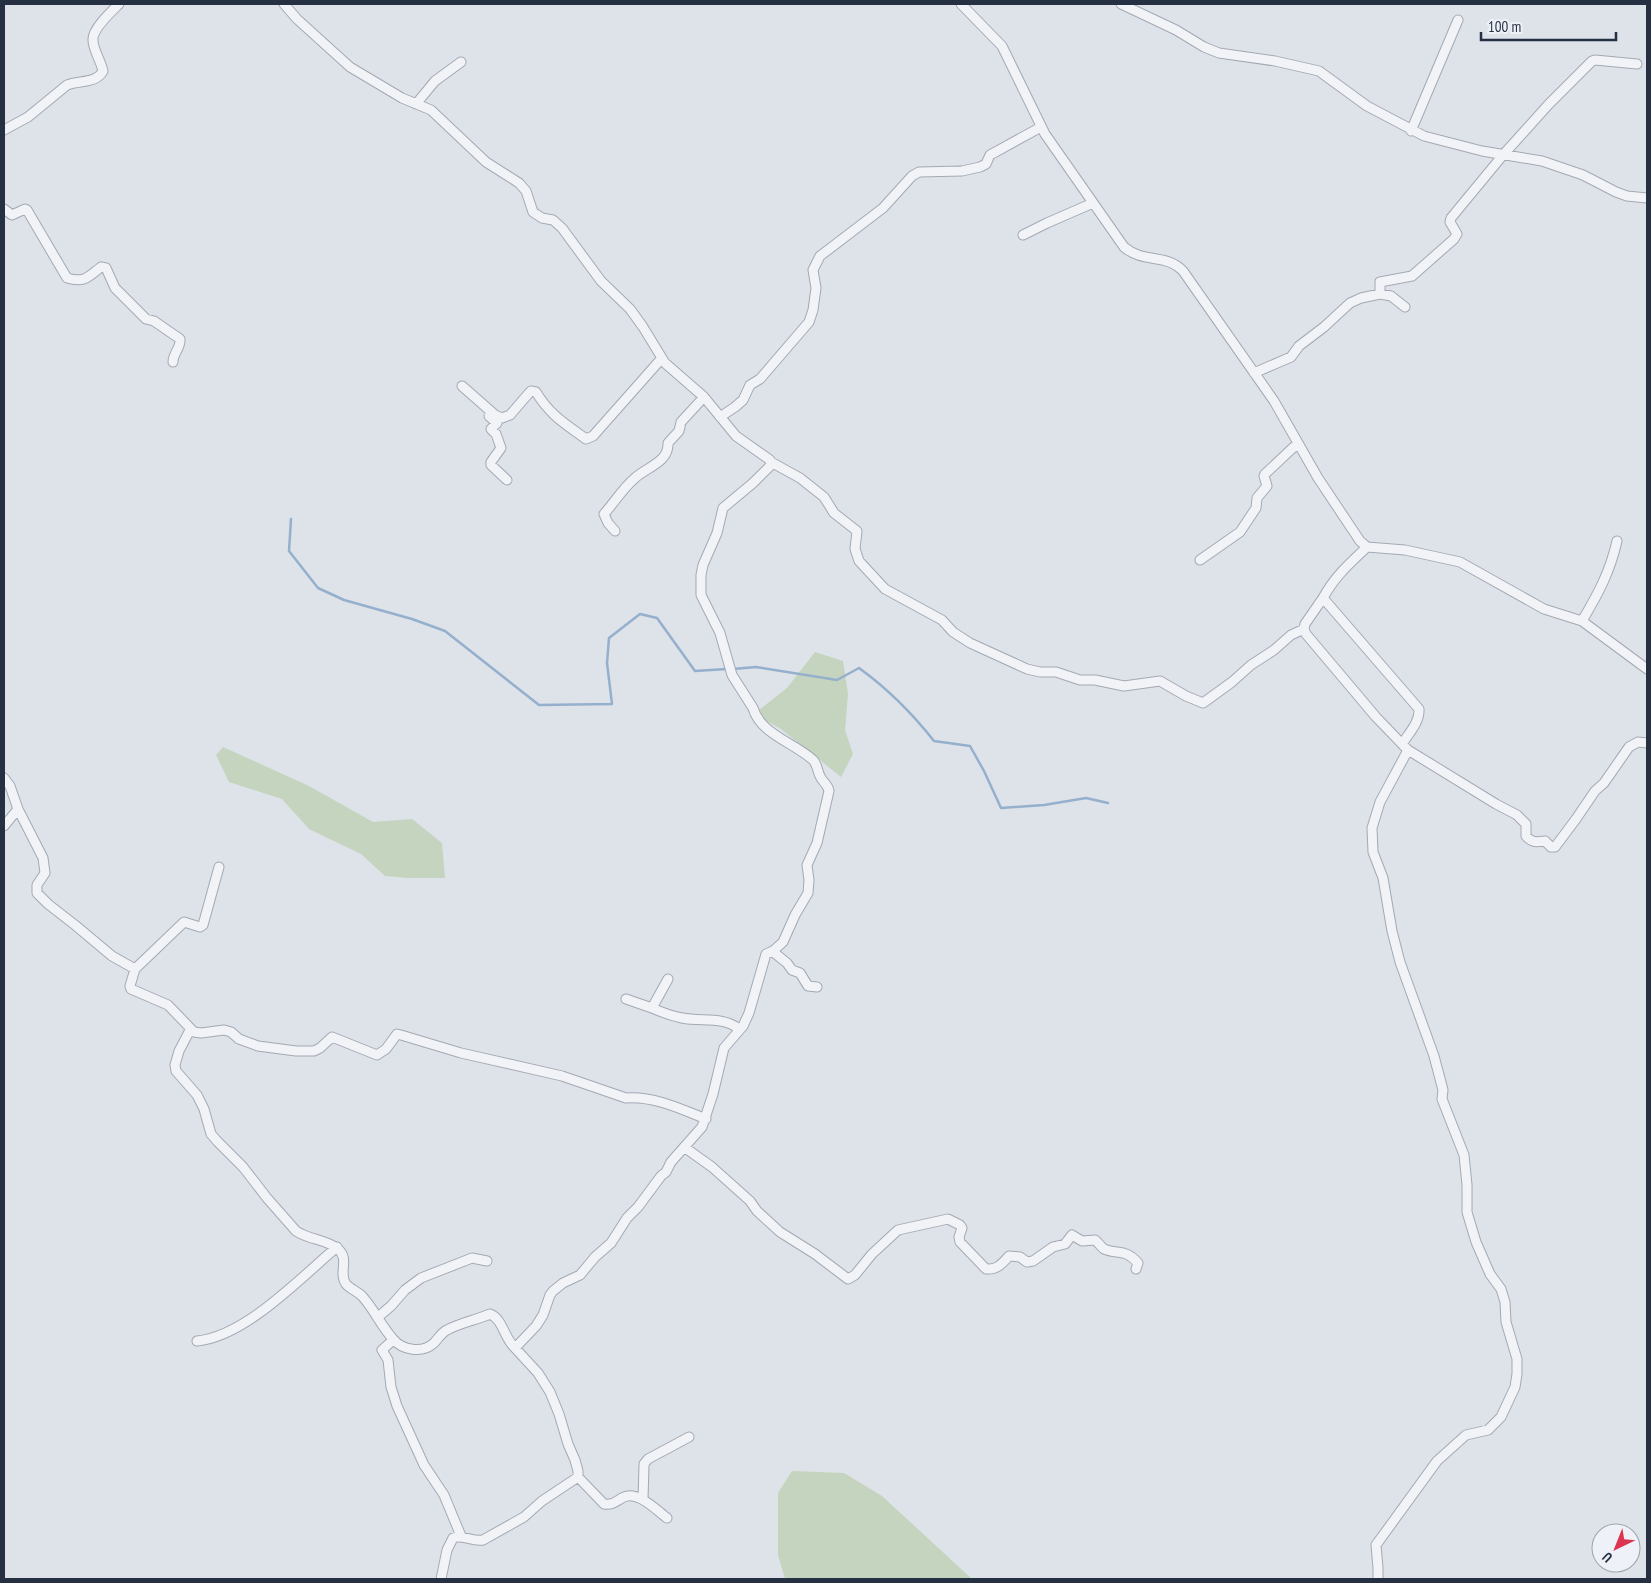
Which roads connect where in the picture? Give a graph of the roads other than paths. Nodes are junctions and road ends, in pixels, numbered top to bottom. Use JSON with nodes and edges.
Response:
{"nodes":[{"id":1,"x":119,"y":4,"type":"edge"},
{"id":2,"x":284,"y":4,"type":"edge"},
{"id":3,"x":961,"y":4,"type":"edge"},
{"id":4,"x":1121,"y":4,"type":"edge"},
{"id":5,"x":1458,"y":20,"type":"dead end"},
{"id":6,"x":461,"y":62,"type":"dead end"},
{"id":7,"x":1637,"y":64,"type":"dead end"},
{"id":8,"x":416,"y":104,"type":"junction"},
{"id":9,"x":1041,"y":127,"type":"junction"},
{"id":10,"x":4,"y":130,"type":"edge"},
{"id":11,"x":1411,"y":131,"type":"junction"},
{"id":12,"x":1503,"y":155,"type":"junction"},
{"id":13,"x":1647,"y":198,"type":"edge"},
{"id":14,"x":1093,"y":203,"type":"junction"},
{"id":15,"x":4,"y":209,"type":"edge"},
{"id":16,"x":1024,"y":235,"type":"dead end"},
{"id":17,"x":1380,"y":294,"type":"junction"},
{"id":18,"x":1405,"y":307,"type":"dead end"},
{"id":19,"x":662,"y":358,"type":"junction"},
{"id":20,"x":172,"y":362,"type":"dead end"},
{"id":21,"x":1254,"y":373,"type":"junction"},
{"id":22,"x":704,"y":397,"type":"junction"},
{"id":23,"x":720,"y":417,"type":"junction"},
{"id":24,"x":1298,"y":443,"type":"junction"},
{"id":25,"x":771,"y":462,"type":"junction"},
{"id":26,"x":507,"y":480,"type":"dead end"},
{"id":27,"x":615,"y":530,"type":"dead end"},
{"id":28,"x":1616,"y":541,"type":"dead end"},
{"id":29,"x":1367,"y":547,"type":"junction"},
{"id":30,"x":1200,"y":560,"type":"dead end"},
{"id":31,"x":1323,"y":598,"type":"junction"},
{"id":32,"x":1582,"y":621,"type":"junction"},
{"id":33,"x":1304,"y":629,"type":"junction"},
{"id":34,"x":1647,"y":669,"type":"edge"},
{"id":35,"x":1647,"y":744,"type":"edge"},
{"id":36,"x":1405,"y":747,"type":"junction"},
{"id":37,"x":4,"y":778,"type":"edge"},
{"id":38,"x":18,"y":809,"type":"junction"},
{"id":39,"x":4,"y":826,"type":"edge"},
{"id":40,"x":219,"y":867,"type":"dead end"},
{"id":41,"x":772,"y":951,"type":"junction"},
{"id":42,"x":135,"y":969,"type":"junction"},
{"id":43,"x":668,"y":979,"type":"dead end"},
{"id":44,"x":817,"y":988,"type":"dead end"},
{"id":45,"x":626,"y":999,"type":"dead end"},
{"id":46,"x":652,"y":1008,"type":"junction"},
{"id":47,"x":739,"y":1029,"type":"junction"},
{"id":48,"x":190,"y":1030,"type":"junction"},
{"id":49,"x":706,"y":1119,"type":"junction"},
{"id":50,"x":684,"y":1147,"type":"junction"},
{"id":51,"x":337,"y":1248,"type":"junction"},
{"id":52,"x":487,"y":1261,"type":"dead end"},
{"id":53,"x":1136,"y":1269,"type":"dead end"},
{"id":54,"x":378,"y":1317,"type":"junction"},
{"id":55,"x":393,"y":1340,"type":"junction"},
{"id":56,"x":197,"y":1341,"type":"dead end"},
{"id":57,"x":515,"y":1348,"type":"junction"},
{"id":58,"x":689,"y":1437,"type":"dead end"},
{"id":59,"x":578,"y":1477,"type":"junction"},
{"id":60,"x":643,"y":1500,"type":"junction"},
{"id":61,"x":667,"y":1518,"type":"dead end"},
{"id":62,"x":461,"y":1536,"type":"junction"},
{"id":63,"x":441,"y":1579,"type":"edge"},
{"id":64,"x":1378,"y":1579,"type":"edge"}],
"edges":[{"from":1,"to":10,"type":"street"},
{"from":2,"to":8,"type":"street"},
{"from":3,"to":9,"type":"street"},
{"from":4,"to":11,"type":"street"},
{"from":5,"to":11,"type":"street"},
{"from":6,"to":8,"type":"street"},
{"from":7,"to":12,"type":"street"},
{"from":8,"to":19,"type":"street"},
{"from":9,"to":14,"type":"street"},
{"from":9,"to":23,"type":"street"},
{"from":11,"to":12,"type":"street"},
{"from":12,"to":13,"type":"street"},
{"from":12,"to":17,"type":"street"},
{"from":14,"to":16,"type":"street"},
{"from":14,"to":21,"type":"street"},
{"from":15,"to":20,"type":"street"},
{"from":17,"to":18,"type":"street"},
{"from":17,"to":21,"type":"street"},
{"from":19,"to":22,"type":"street"},
{"from":19,"to":26,"type":"street"},
{"from":21,"to":24,"type":"street"},
{"from":22,"to":23,"type":"street"},
{"from":22,"to":27,"type":"street"},
{"from":23,"to":25,"type":"street"},
{"from":24,"to":29,"type":"street"},
{"from":24,"to":30,"type":"street"},
{"from":25,"to":33,"type":"street"},
{"from":25,"to":41,"type":"street"},
{"from":28,"to":32,"type":"street"},
{"from":29,"to":31,"type":"street"},
{"from":29,"to":32,"type":"street"},
{"from":31,"to":33,"type":"street"},
{"from":31,"to":36,"type":"street"},
{"from":32,"to":34,"type":"street"},
{"from":33,"to":36,"type":"street"},
{"from":35,"to":36,"type":"street"},
{"from":36,"to":64,"type":"street"},
{"from":37,"to":38,"type":"street"},
{"from":38,"to":39,"type":"street"},
{"from":38,"to":42,"type":"street"},
{"from":40,"to":42,"type":"street"},
{"from":41,"to":44,"type":"street"},
{"from":41,"to":47,"type":"street"},
{"from":42,"to":48,"type":"street"},
{"from":43,"to":46,"type":"street"},
{"from":45,"to":46,"type":"street"},
{"from":46,"to":47,"type":"street"},
{"from":47,"to":49,"type":"street"},
{"from":48,"to":49,"type":"street"},
{"from":48,"to":51,"type":"street"},
{"from":49,"to":50,"type":"street"},
{"from":50,"to":53,"type":"street"},
{"from":50,"to":57,"type":"street"},
{"from":51,"to":54,"type":"street"},
{"from":51,"to":56,"type":"street"},
{"from":52,"to":54,"type":"street"},
{"from":54,"to":55,"type":"street"},
{"from":55,"to":57,"type":"street"},
{"from":55,"to":62,"type":"street"},
{"from":57,"to":59,"type":"street"},
{"from":58,"to":60,"type":"street"},
{"from":59,"to":60,"type":"street"},
{"from":59,"to":62,"type":"street"},
{"from":60,"to":61,"type":"street"},
{"from":62,"to":63,"type":"street"}]}
